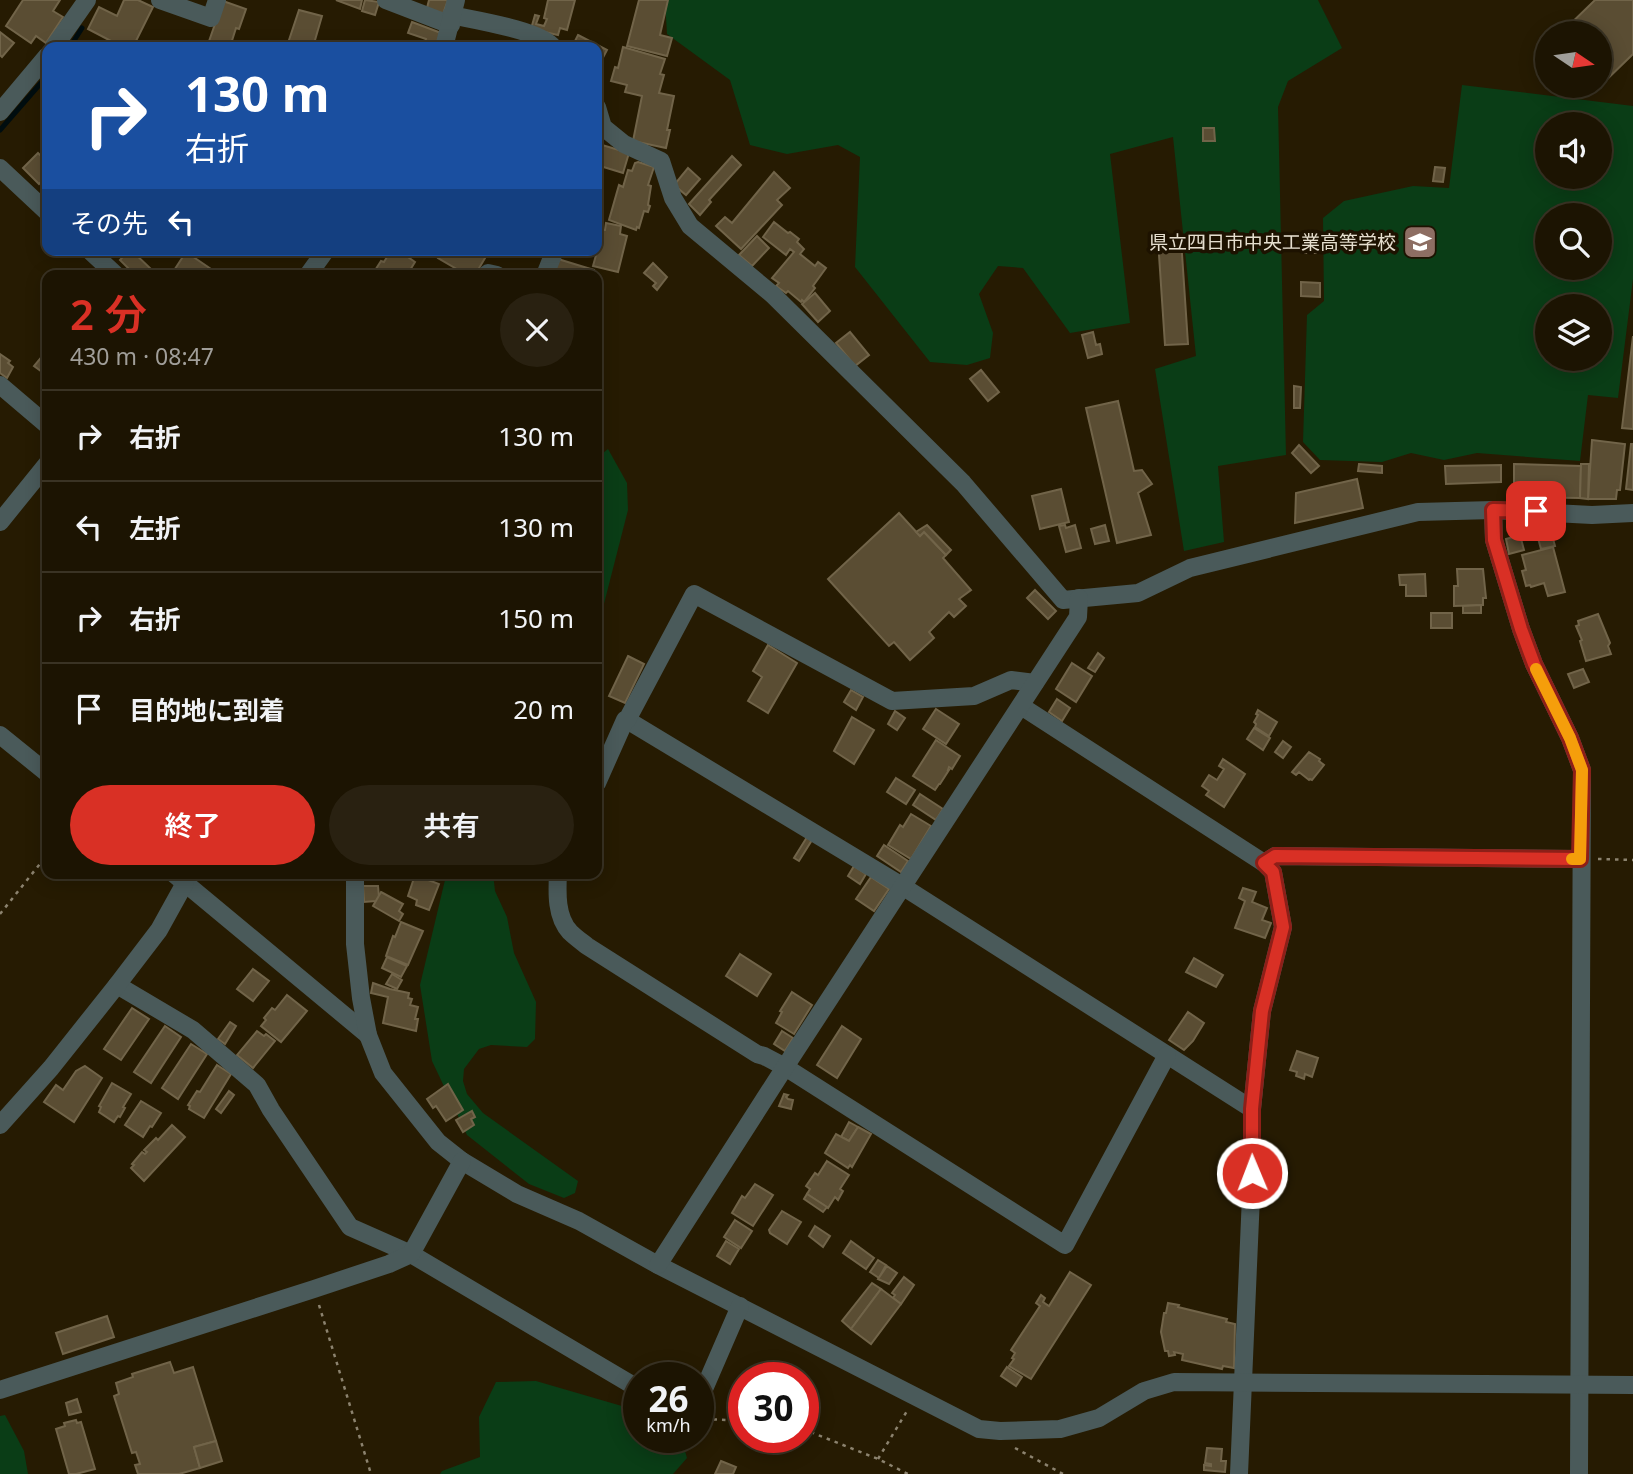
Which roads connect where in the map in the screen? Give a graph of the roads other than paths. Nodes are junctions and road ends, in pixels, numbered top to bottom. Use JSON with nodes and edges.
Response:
{"nodes":[{"id":1,"x":87,"y":0,"type":"edge"},
{"id":2,"x":160,"y":0,"type":"edge"},
{"id":3,"x":217,"y":0,"type":"edge"},
{"id":4,"x":386,"y":0,"type":"edge"},
{"id":5,"x":453,"y":13,"type":"edge"},
{"id":6,"x":58,"y":42,"type":"edge"},
{"id":7,"x":445,"y":42,"type":"edge"},
{"id":8,"x":549,"y":42,"type":"edge"},
{"id":9,"x":42,"y":62,"type":"edge"},
{"id":10,"x":0,"y":111,"type":"edge"},
{"id":11,"x":602,"y":136,"type":"edge"},
{"id":12,"x":0,"y":168,"type":"edge"},
{"id":13,"x":42,"y":207,"type":"edge"},
{"id":14,"x":95,"y":256,"type":"edge"},
{"id":15,"x":111,"y":270,"type":"edge"},
{"id":16,"x":0,"y":385,"type":"edge"},
{"id":17,"x":42,"y":421,"type":"edge"},
{"id":18,"x":42,"y":470,"type":"edge"},
{"id":19,"x":1493,"y":510,"type":"junction"},
{"id":20,"x":1633,"y":513,"type":"edge"},
{"id":21,"x":0,"y":522,"type":"edge"},
{"id":22,"x":1079,"y":598,"type":"junction"},
{"id":23,"x":1035,"y":683,"type":"junction"},
{"id":24,"x":1021,"y":706,"type":"junction"},
{"id":25,"x":627,"y":720,"type":"junction"},
{"id":26,"x":0,"y":735,"type":"edge"},
{"id":27,"x":42,"y":769,"type":"edge"},
{"id":28,"x":602,"y":772,"type":"edge"},
{"id":29,"x":1580,"y":859,"type":"junction"},
{"id":30,"x":1264,"y":863,"type":"junction"},
{"id":31,"x":179,"y":879,"type":"edge"},
{"id":32,"x":180,"y":879,"type":"edge"},
{"id":33,"x":355,"y":879,"type":"edge"},
{"id":34,"x":557,"y":879,"type":"edge"},
{"id":35,"x":902,"y":886,"type":"junction"},
{"id":36,"x":117,"y":985,"type":"junction"},
{"id":37,"x":368,"y":1035,"type":"junction"},
{"id":38,"x":1167,"y":1055,"type":"junction"},
{"id":39,"x":785,"y":1068,"type":"junction"},
{"id":40,"x":1252,"y":1109,"type":"junction"},
{"id":41,"x":0,"y":1125,"type":"edge"},
{"id":42,"x":462,"y":1161,"type":"junction"},
{"id":43,"x":411,"y":1254,"type":"junction"},
{"id":44,"x":658,"y":1265,"type":"junction"},
{"id":45,"x":740,"y":1306,"type":"junction"},
{"id":46,"x":714,"y":1366,"type":"edge"},
{"id":47,"x":623,"y":1380,"type":"edge"},
{"id":48,"x":1242,"y":1383,"type":"junction"},
{"id":49,"x":1580,"y":1385,"type":"junction"},
{"id":50,"x":1633,"y":1385,"type":"edge"},
{"id":51,"x":0,"y":1390,"type":"edge"},
{"id":52,"x":1239,"y":1474,"type":"edge"},
{"id":53,"x":1579,"y":1474,"type":"edge"}],
"edges":[{"from":1,"to":6,"type":"street"},
{"from":2,"to":3,"type":"street"},
{"from":4,"to":5,"type":"street"},
{"from":5,"to":7,"type":"street"},
{"from":5,"to":8,"type":"street"},
{"from":9,"to":10,"type":"street"},
{"from":11,"to":22,"type":"street"},
{"from":12,"to":13,"type":"street"},
{"from":14,"to":15,"type":"street"},
{"from":16,"to":17,"type":"street"},
{"from":18,"to":21,"type":"street"},
{"from":19,"to":20,"type":"street"},
{"from":19,"to":22,"type":"street"},
{"from":19,"to":29,"type":"street"},
{"from":22,"to":23,"type":"street"},
{"from":23,"to":24,"type":"street"},
{"from":23,"to":25,"type":"street"},
{"from":24,"to":30,"type":"street"},
{"from":24,"to":35,"type":"street"},
{"from":25,"to":28,"type":"street"},
{"from":25,"to":35,"type":"street"},
{"from":26,"to":27,"type":"street"},
{"from":29,"to":30,"type":"street"},
{"from":29,"to":49,"type":"street"},
{"from":30,"to":40,"type":"street"},
{"from":31,"to":36,"type":"street"},
{"from":32,"to":37,"type":"street"},
{"from":33,"to":37,"type":"street"},
{"from":34,"to":39,"type":"street"},
{"from":35,"to":38,"type":"street"},
{"from":35,"to":39,"type":"street"},
{"from":36,"to":41,"type":"street"},
{"from":36,"to":43,"type":"street"},
{"from":37,"to":42,"type":"street"},
{"from":38,"to":39,"type":"street"},
{"from":38,"to":40,"type":"street"},
{"from":39,"to":44,"type":"street"},
{"from":40,"to":48,"type":"street"},
{"from":42,"to":43,"type":"street"},
{"from":42,"to":44,"type":"street"},
{"from":43,"to":47,"type":"street"},
{"from":43,"to":51,"type":"street"},
{"from":44,"to":45,"type":"street"},
{"from":45,"to":46,"type":"street"},
{"from":45,"to":48,"type":"street"},
{"from":48,"to":49,"type":"street"},
{"from":48,"to":52,"type":"street"},
{"from":49,"to":50,"type":"street"},
{"from":49,"to":53,"type":"street"}]}
